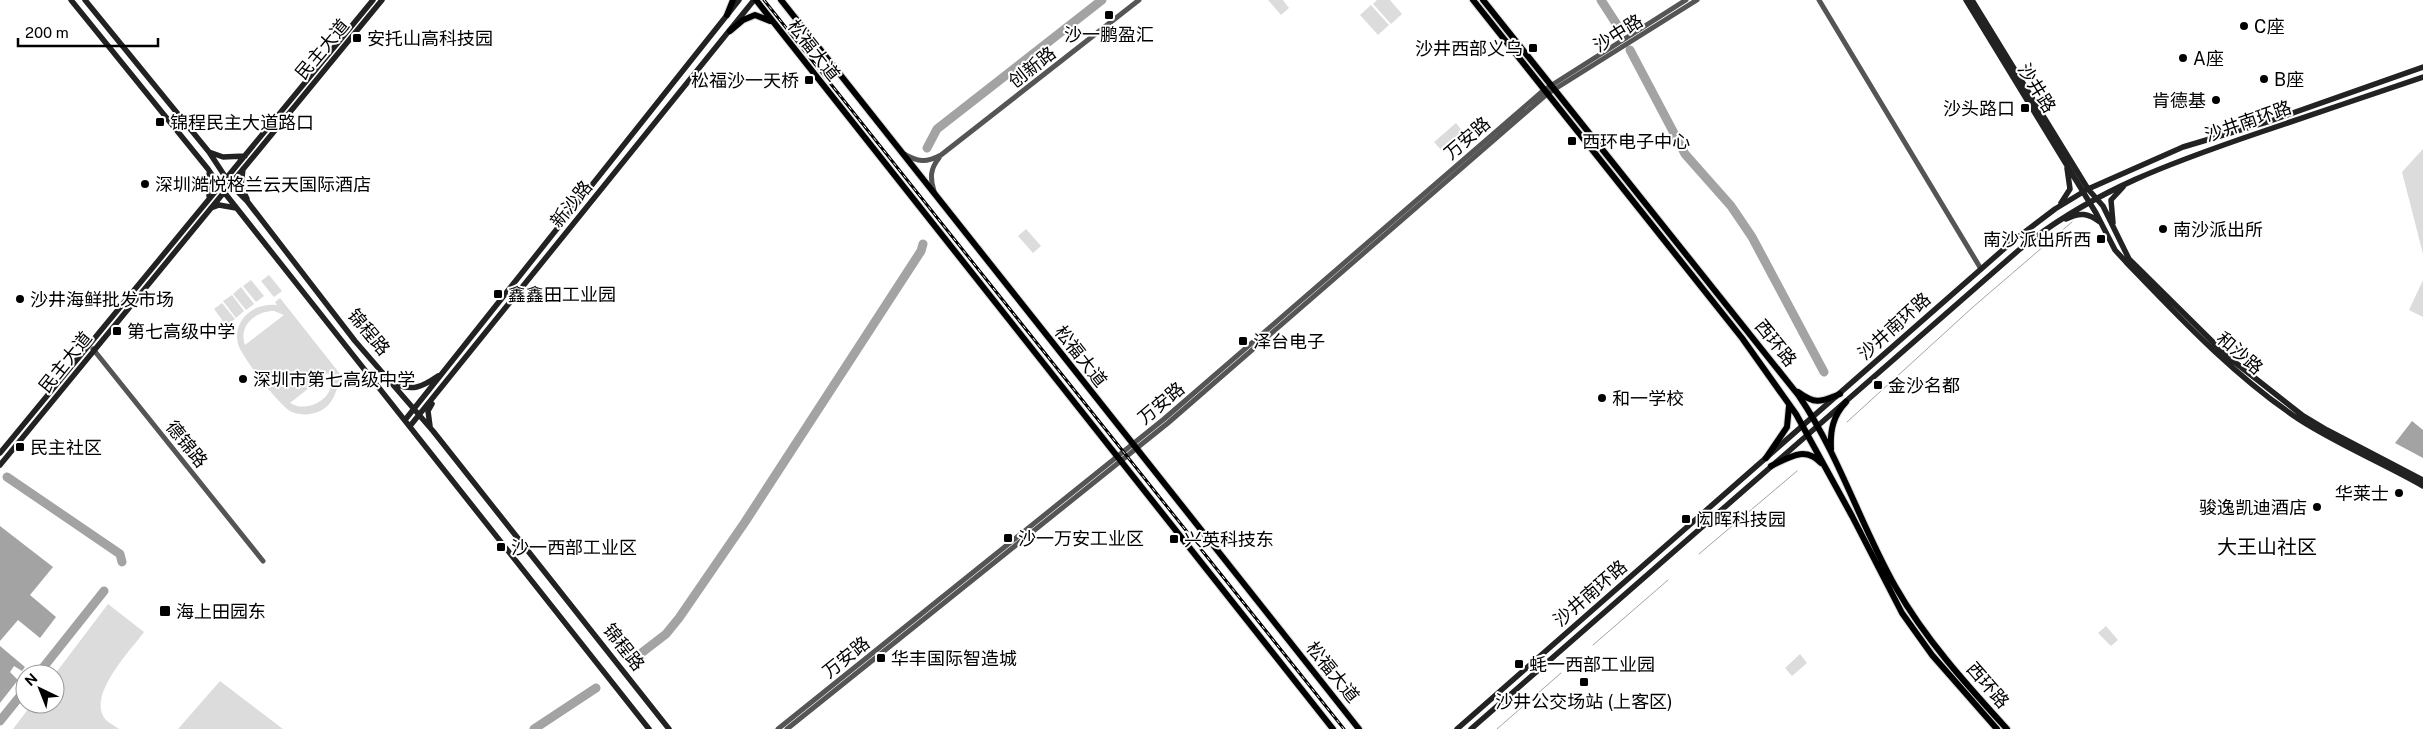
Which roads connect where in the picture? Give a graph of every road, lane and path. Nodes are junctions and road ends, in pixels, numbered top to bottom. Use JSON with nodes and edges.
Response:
{"nodes":[{"id":1,"x":71,"y":0,"type":"edge"},
{"id":2,"x":85,"y":0,"type":"edge"},
{"id":3,"x":373,"y":0,"type":"edge"},
{"id":4,"x":382,"y":0,"type":"edge"},
{"id":5,"x":733,"y":0,"type":"edge"},
{"id":6,"x":739,"y":0,"type":"edge"},
{"id":7,"x":755,"y":0,"type":"edge"},
{"id":8,"x":781,"y":0,"type":"edge"},
{"id":9,"x":787,"y":0,"type":"edge"},
{"id":10,"x":1139,"y":0,"type":"edge"},
{"id":11,"x":1473,"y":0,"type":"edge"},
{"id":12,"x":1483,"y":0,"type":"edge"},
{"id":13,"x":1686,"y":0,"type":"edge"},
{"id":14,"x":1697,"y":0,"type":"edge"},
{"id":15,"x":1818,"y":0,"type":"edge"},
{"id":16,"x":1966,"y":0,"type":"edge"},
{"id":17,"x":1972,"y":0,"type":"edge"},
{"id":18,"x":727,"y":15,"type":"junction"},
{"id":19,"x":793,"y":16,"type":"junction"},
{"id":20,"x":776,"y":26,"type":"junction"},
{"id":21,"x":730,"y":31,"type":"junction"},
{"id":22,"x":2423,"y":67,"type":"edge"},
{"id":23,"x":2423,"y":77,"type":"edge"},
{"id":24,"x":1553,"y":88,"type":"junction"},
{"id":25,"x":1546,"y":92,"type":"junction"},
{"id":26,"x":209,"y":152,"type":"junction"},
{"id":27,"x":903,"y":153,"type":"junction"},
{"id":28,"x":941,"y":155,"type":"junction"},
{"id":29,"x":245,"y":156,"type":"junction"},
{"id":30,"x":2066,"y":164,"type":"junction"},
{"id":31,"x":243,"y":168,"type":"junction"},
{"id":32,"x":208,"y":169,"type":"junction"},
{"id":33,"x":228,"y":181,"type":"junction"},
{"id":34,"x":2126,"y":183,"type":"junction"},
{"id":35,"x":222,"y":190,"type":"junction"},
{"id":36,"x":2086,"y":190,"type":"junction"},
{"id":37,"x":935,"y":195,"type":"junction"},
{"id":38,"x":2096,"y":198,"type":"junction"},
{"id":39,"x":208,"y":200,"type":"junction"},
{"id":40,"x":248,"y":201,"type":"junction"},
{"id":41,"x":2089,"y":201,"type":"junction"},
{"id":42,"x":211,"y":208,"type":"junction"},
{"id":43,"x":236,"y":208,"type":"junction"},
{"id":44,"x":2055,"y":209,"type":"junction"},
{"id":45,"x":2102,"y":224,"type":"junction"},
{"id":46,"x":2048,"y":228,"type":"junction"},
{"id":47,"x":2115,"y":232,"type":"junction"},
{"id":48,"x":1981,"y":269,"type":"junction"},
{"id":49,"x":89,"y":345,"type":"junction"},
{"id":50,"x":94,"y":351,"type":"junction"},
{"id":51,"x":443,"y":372,"type":"junction"},
{"id":52,"x":391,"y":381,"type":"junction"},
{"id":53,"x":1792,"y":386,"type":"junction"},
{"id":54,"x":1840,"y":394,"type":"junction"},
{"id":55,"x":435,"y":396,"type":"junction"},
{"id":56,"x":1788,"y":402,"type":"junction"},
{"id":57,"x":1846,"y":402,"type":"junction"},
{"id":58,"x":413,"y":409,"type":"junction"},
{"id":59,"x":419,"y":416,"type":"junction"},
{"id":60,"x":1812,"y":418,"type":"junction"},
{"id":61,"x":405,"y":420,"type":"junction"},
{"id":62,"x":410,"y":426,"type":"junction"},
{"id":63,"x":1803,"y":426,"type":"junction"},
{"id":64,"x":1817,"y":427,"type":"junction"},
{"id":65,"x":432,"y":430,"type":"junction"},
{"id":66,"x":1808,"y":434,"type":"junction"},
{"id":67,"x":1134,"y":447,"type":"junction"},
{"id":68,"x":0,"y":453,"type":"edge"},
{"id":69,"x":1831,"y":453,"type":"junction"},
{"id":70,"x":1766,"y":458,"type":"junction"},
{"id":71,"x":1118,"y":460,"type":"junction"},
{"id":72,"x":0,"y":465,"type":"edge"},
{"id":73,"x":1772,"y":466,"type":"junction"},
{"id":74,"x":1827,"y":470,"type":"junction"},
{"id":75,"x":2423,"y":480,"type":"edge"},
{"id":76,"x":2423,"y":486,"type":"edge"},
{"id":77,"x":263,"y":561,"type":"dead end"},
{"id":78,"x":649,"y":729,"type":"edge"},
{"id":79,"x":669,"y":729,"type":"edge"},
{"id":80,"x":778,"y":729,"type":"edge"},
{"id":81,"x":787,"y":729,"type":"edge"},
{"id":82,"x":1333,"y":729,"type":"edge"},
{"id":83,"x":1359,"y":729,"type":"edge"},
{"id":84,"x":1457,"y":729,"type":"edge"},
{"id":85,"x":1471,"y":729,"type":"edge"},
{"id":86,"x":1997,"y":729,"type":"edge"},
{"id":87,"x":2007,"y":729,"type":"edge"}],
"edges":[{"from":1,"to":32,"type":"main road","name":"锦程路"},
{"from":2,"to":26,"type":"main road","name":"锦程路"},
{"from":3,"to":29,"type":"main road","name":"民主大道"},
{"from":4,"to":31,"type":"main road","name":"民主大道"},
{"from":5,"to":18,"type":"main road"},
{"from":6,"to":18,"type":"main road","name":"新沙路"},
{"from":7,"to":20,"type":"main road","name":"松福大道"},
{"from":7,"to":21,"type":"main road","name":"新沙路"},
{"from":8,"to":19,"type":"main road","name":"松福大道"},
{"from":9,"to":19,"type":"main road"},
{"from":10,"to":28,"type":"street","name":"创新路"},
{"from":11,"to":25,"type":"main road","name":"西环路"},
{"from":12,"to":24,"type":"main road","name":"西环路"},
{"from":13,"to":24,"type":"street","name":"沙中路"},
{"from":14,"to":24,"type":"street","name":"沙中路"},
{"from":15,"to":48,"type":"street"},
{"from":16,"to":30,"type":"main road","name":"沙井路"},
{"from":17,"to":36,"type":"main road","name":"沙井路"},
{"from":18,"to":51,"type":"main road","name":"新沙路"},
{"from":19,"to":27,"type":"main road","name":"松福大道"},
{"from":20,"to":21,"type":"main road"},
{"from":20,"to":71,"type":"main road","name":"松福大道"},
{"from":21,"to":55,"type":"main road","name":"新沙路"},
{"from":22,"to":36,"type":"main road","name":"沙井南环路"},
{"from":23,"to":34,"type":"main road","name":"沙井南环路"},
{"from":24,"to":25,"type":"street","name":"万安路"},
{"from":24,"to":53,"type":"main road","name":"西环路"},
{"from":25,"to":56,"type":"main road","name":"西环路"},
{"from":25,"to":67,"type":"street","name":"万安路"},
{"from":26,"to":29,"type":"main road"},
{"from":26,"to":33,"type":"main road","name":"锦程路"},
{"from":27,"to":28,"type":"street","name":"创新路"},
{"from":27,"to":37,"type":"main road","name":"松福大道"},
{"from":28,"to":37,"type":"street","name":"创新路"},
{"from":29,"to":33,"type":"main road","name":"民主大道"},
{"from":30,"to":36,"type":"main road","name":"沙井路"},
{"from":30,"to":44,"type":"main road"},
{"from":31,"to":33,"type":"main road","name":"民主大道"},
{"from":31,"to":40,"type":"main road"},
{"from":32,"to":35,"type":"main road","name":"锦程路"},
{"from":32,"to":39,"type":"main road"},
{"from":33,"to":35,"type":"main road","name":"民主大道"},
{"from":33,"to":40,"type":"main road","name":"锦程路"},
{"from":34,"to":38,"type":"main road","name":"沙井南环路"},
{"from":34,"to":47,"type":"main road"},
{"from":35,"to":39,"type":"main road","name":"民主大道"},
{"from":35,"to":42,"type":"main road","name":"民主大道"},
{"from":35,"to":43,"type":"main road","name":"锦程路"},
{"from":36,"to":38,"type":"main road","name":"和沙路"},
{"from":36,"to":41,"type":"main road","name":"和沙路"},
{"from":36,"to":44,"type":"main road","name":"沙井南环路"},
{"from":37,"to":67,"type":"main road","name":"松福大道"},
{"from":38,"to":41,"type":"main road","name":"沙井南环路"},
{"from":38,"to":47,"type":"main road","name":"和沙路"},
{"from":39,"to":49,"type":"main road","name":"民主大道"},
{"from":40,"to":52,"type":"main road","name":"锦程路"},
{"from":41,"to":45,"type":"main road","name":"和沙路"},
{"from":41,"to":46,"type":"main road","name":"沙井南环路"},
{"from":42,"to":43,"type":"main road"},
{"from":42,"to":50,"type":"main road","name":"民主大道"},
{"from":43,"to":61,"type":"main road","name":"锦程路"},
{"from":44,"to":48,"type":"main road","name":"沙井南环路"},
{"from":45,"to":46,"type":"main road"},
{"from":45,"to":76,"type":"main road","name":"和沙路"},
{"from":46,"to":57,"type":"main road","name":"沙井南环路"},
{"from":47,"to":75,"type":"main road","name":"和沙路"},
{"from":48,"to":54,"type":"main road","name":"沙井南环路"},
{"from":49,"to":50,"type":"street","name":"德锦路"},
{"from":49,"to":68,"type":"main road","name":"民主大道"},
{"from":50,"to":72,"type":"main road","name":"民主大道"},
{"from":50,"to":77,"type":"street","name":"德锦路"},
{"from":51,"to":52,"type":"main road"},
{"from":51,"to":58,"type":"main road","name":"新沙路"},
{"from":52,"to":58,"type":"main road","name":"锦程路"},
{"from":53,"to":54,"type":"main road"},
{"from":53,"to":60,"type":"main road","name":"西环路"},
{"from":54,"to":60,"type":"main road","name":"沙井南环路"},
{"from":55,"to":59,"type":"main road","name":"新沙路"},
{"from":55,"to":65,"type":"main road"},
{"from":56,"to":63,"type":"main road","name":"西环路"},
{"from":56,"to":70,"type":"main road"},
{"from":57,"to":64,"type":"main road","name":"沙井南环路"},
{"from":57,"to":69,"type":"main road"},
{"from":58,"to":59,"type":"main road","name":"锦程路"},
{"from":58,"to":61,"type":"main road","name":"新沙路"},
{"from":59,"to":62,"type":"main road","name":"新沙路"},
{"from":59,"to":65,"type":"main road","name":"锦程路"},
{"from":60,"to":63,"type":"main road","name":"沙井南环路"},
{"from":60,"to":64,"type":"main road","name":"西环路"},
{"from":61,"to":62,"type":"main road","name":"锦程路"},
{"from":62,"to":78,"type":"main road","name":"锦程路"},
{"from":63,"to":66,"type":"main road","name":"西环路"},
{"from":63,"to":70,"type":"main road","name":"沙井南环路"},
{"from":64,"to":66,"type":"main road","name":"沙井南环路"},
{"from":64,"to":69,"type":"main road","name":"西环路"},
{"from":65,"to":79,"type":"main road","name":"锦程路"},
{"from":66,"to":73,"type":"main road","name":"沙井南环路"},
{"from":66,"to":74,"type":"main road","name":"西环路"},
{"from":67,"to":71,"type":"street","name":"万安路"},
{"from":67,"to":83,"type":"main road","name":"松福大道"},
{"from":69,"to":87,"type":"main road","name":"西环路"},
{"from":70,"to":84,"type":"main road","name":"沙井南环路"},
{"from":71,"to":80,"type":"street","name":"万安路"},
{"from":71,"to":81,"type":"street","name":"万安路"},
{"from":71,"to":82,"type":"main road","name":"松福大道"},
{"from":73,"to":74,"type":"main road"},
{"from":73,"to":85,"type":"main road","name":"沙井南环路"},
{"from":74,"to":86,"type":"main road","name":"西环路"}]}
